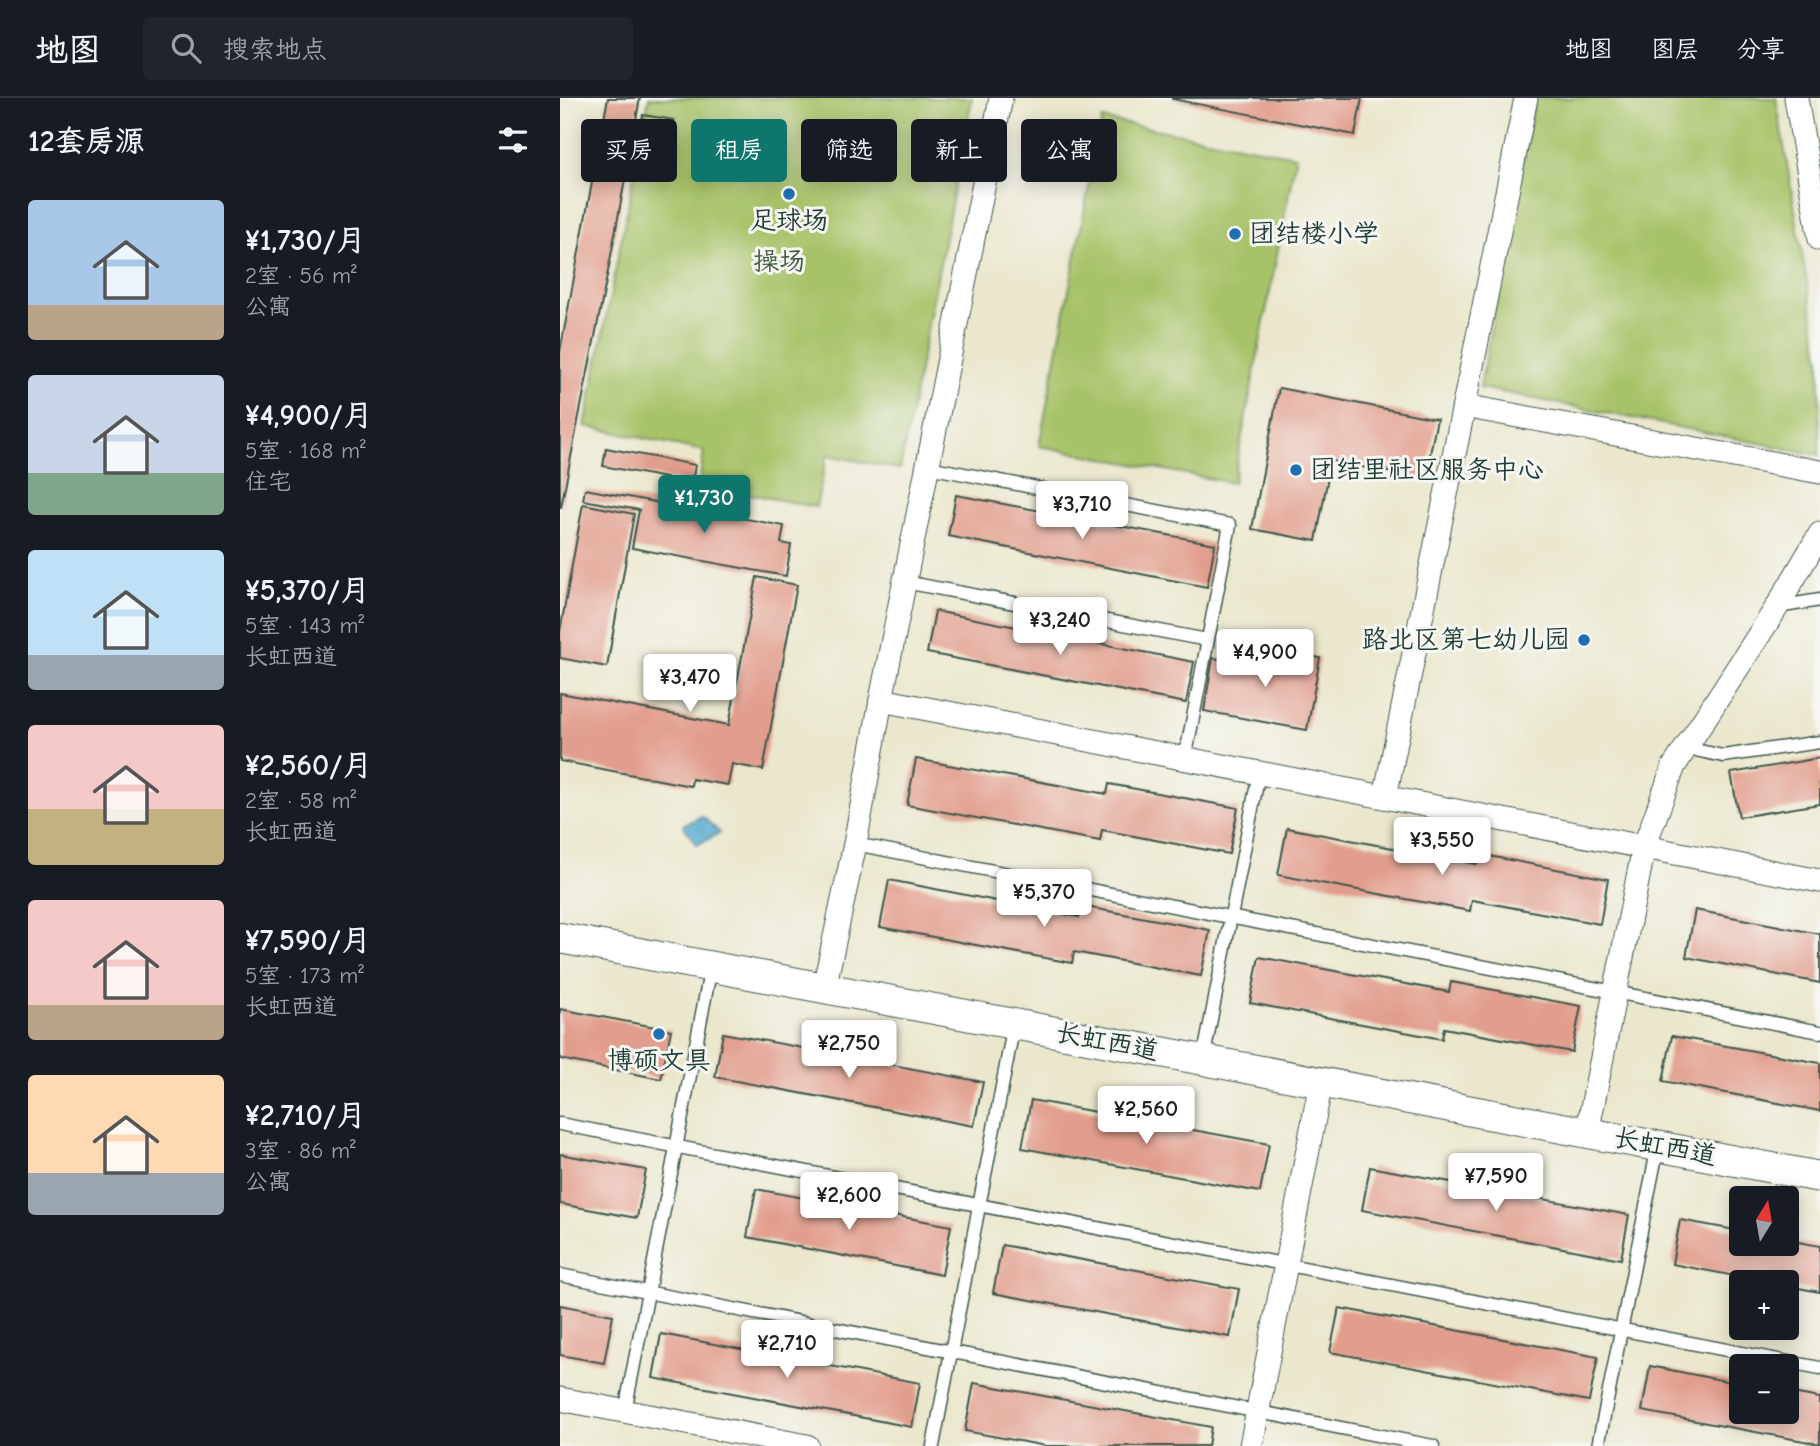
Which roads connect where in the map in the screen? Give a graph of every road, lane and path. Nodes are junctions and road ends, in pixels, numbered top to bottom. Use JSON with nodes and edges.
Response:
{"nodes":[{"id":1,"x":1001,"y":98,"type":"edge"},
{"id":2,"x":1526,"y":98,"type":"edge"},
{"id":3,"x":1796,"y":98,"type":"edge"},
{"id":4,"x":1816,"y":194,"type":"edge"},
{"id":5,"x":1820,"y":239,"type":"edge"},
{"id":6,"x":1464,"y":406,"type":"junction"},
{"id":7,"x":928,"y":467,"type":"junction"},
{"id":8,"x":1820,"y":472,"type":"edge"},
{"id":9,"x":1820,"y":534,"type":"edge"},
{"id":10,"x":905,"y":582,"type":"junction"},
{"id":11,"x":1820,"y":600,"type":"edge"},
{"id":12,"x":1777,"y":607,"type":"junction"},
{"id":13,"x":1208,"y":640,"type":"junction"},
{"id":14,"x":881,"y":700,"type":"junction"},
{"id":15,"x":1820,"y":742,"type":"edge"},
{"id":16,"x":1686,"y":748,"type":"junction"},
{"id":17,"x":1185,"y":759,"type":"junction"},
{"id":18,"x":1259,"y":773,"type":"junction"},
{"id":19,"x":1385,"y":797,"type":"junction"},
{"id":20,"x":855,"y":844,"type":"junction"},
{"id":21,"x":1644,"y":847,"type":"junction"},
{"id":22,"x":1820,"y":881,"type":"edge"},
{"id":23,"x":1231,"y":917,"type":"junction"},
{"id":24,"x":560,"y":937,"type":"edge"},
{"id":25,"x":711,"y":966,"type":"junction"},
{"id":26,"x":824,"y":988,"type":"junction"},
{"id":27,"x":1615,"y":992,"type":"junction"},
{"id":28,"x":1014,"y":1024,"type":"junction"},
{"id":29,"x":1820,"y":1032,"type":"edge"},
{"id":30,"x":1203,"y":1060,"type":"junction"},
{"id":31,"x":1321,"y":1082,"type":"junction"},
{"id":32,"x":560,"y":1124,"type":"edge"},
{"id":33,"x":1587,"y":1133,"type":"junction"},
{"id":34,"x":676,"y":1146,"type":"junction"},
{"id":35,"x":1658,"y":1146,"type":"junction"},
{"id":36,"x":1820,"y":1177,"type":"edge"},
{"id":37,"x":979,"y":1205,"type":"junction"},
{"id":38,"x":1286,"y":1265,"type":"junction"},
{"id":39,"x":560,"y":1275,"type":"edge"},
{"id":40,"x":648,"y":1292,"type":"junction"},
{"id":41,"x":1622,"y":1330,"type":"junction"},
{"id":42,"x":951,"y":1352,"type":"junction"},
{"id":43,"x":1820,"y":1368,"type":"edge"},
{"id":44,"x":560,"y":1399,"type":"edge"},
{"id":45,"x":625,"y":1411,"type":"junction"},
{"id":46,"x":1258,"y":1412,"type":"junction"},
{"id":47,"x":807,"y":1446,"type":"edge"},
{"id":48,"x":933,"y":1446,"type":"edge"},
{"id":49,"x":1251,"y":1446,"type":"edge"},
{"id":50,"x":1433,"y":1446,"type":"edge"},
{"id":51,"x":1598,"y":1446,"type":"edge"}],
"edges":[{"from":1,"to":7,"type":"street"},
{"from":2,"to":6,"type":"street"},
{"from":3,"to":4,"type":"street"},
{"from":4,"to":5,"type":"street"},
{"from":6,"to":8,"type":"street"},
{"from":6,"to":19,"type":"street"},
{"from":7,"to":10,"type":"street"},
{"from":7,"to":13,"type":"lane"},
{"from":9,"to":12,"type":"street"},
{"from":10,"to":13,"type":"lane"},
{"from":10,"to":14,"type":"street"},
{"from":11,"to":12,"type":"lane"},
{"from":12,"to":16,"type":"street"},
{"from":13,"to":17,"type":"lane"},
{"from":14,"to":17,"type":"street"},
{"from":14,"to":20,"type":"street"},
{"from":15,"to":16,"type":"lane"},
{"from":16,"to":21,"type":"street"},
{"from":17,"to":18,"type":"street"},
{"from":18,"to":19,"type":"street"},
{"from":18,"to":23,"type":"lane"},
{"from":19,"to":21,"type":"street"},
{"from":20,"to":23,"type":"lane"},
{"from":20,"to":26,"type":"street"},
{"from":21,"to":22,"type":"street"},
{"from":21,"to":27,"type":"street"},
{"from":23,"to":27,"type":"lane"},
{"from":23,"to":30,"type":"lane"},
{"from":24,"to":25,"type":"street","name":"长虹西道"},
{"from":25,"to":26,"type":"street","name":"长虹西道"},
{"from":25,"to":34,"type":"lane"},
{"from":26,"to":28,"type":"street","name":"长虹西道"},
{"from":27,"to":29,"type":"lane"},
{"from":27,"to":33,"type":"street"},
{"from":28,"to":30,"type":"street","name":"长虹西道"},
{"from":28,"to":37,"type":"lane"},
{"from":30,"to":31,"type":"street","name":"长虹西道"},
{"from":31,"to":33,"type":"street","name":"长虹西道"},
{"from":31,"to":38,"type":"street"},
{"from":32,"to":34,"type":"lane"},
{"from":33,"to":35,"type":"street","name":"长虹西道"},
{"from":34,"to":37,"type":"lane"},
{"from":34,"to":40,"type":"lane"},
{"from":35,"to":36,"type":"street","name":"长虹西道"},
{"from":35,"to":41,"type":"lane"},
{"from":37,"to":38,"type":"lane"},
{"from":37,"to":42,"type":"lane"},
{"from":38,"to":41,"type":"lane"},
{"from":38,"to":46,"type":"street"},
{"from":39,"to":40,"type":"lane"},
{"from":40,"to":42,"type":"lane"},
{"from":40,"to":45,"type":"lane"},
{"from":41,"to":43,"type":"lane"},
{"from":41,"to":51,"type":"lane"},
{"from":42,"to":46,"type":"lane"},
{"from":42,"to":48,"type":"lane"},
{"from":44,"to":45,"type":"street"},
{"from":45,"to":47,"type":"street"},
{"from":46,"to":49,"type":"street"},
{"from":46,"to":50,"type":"lane"}]}
